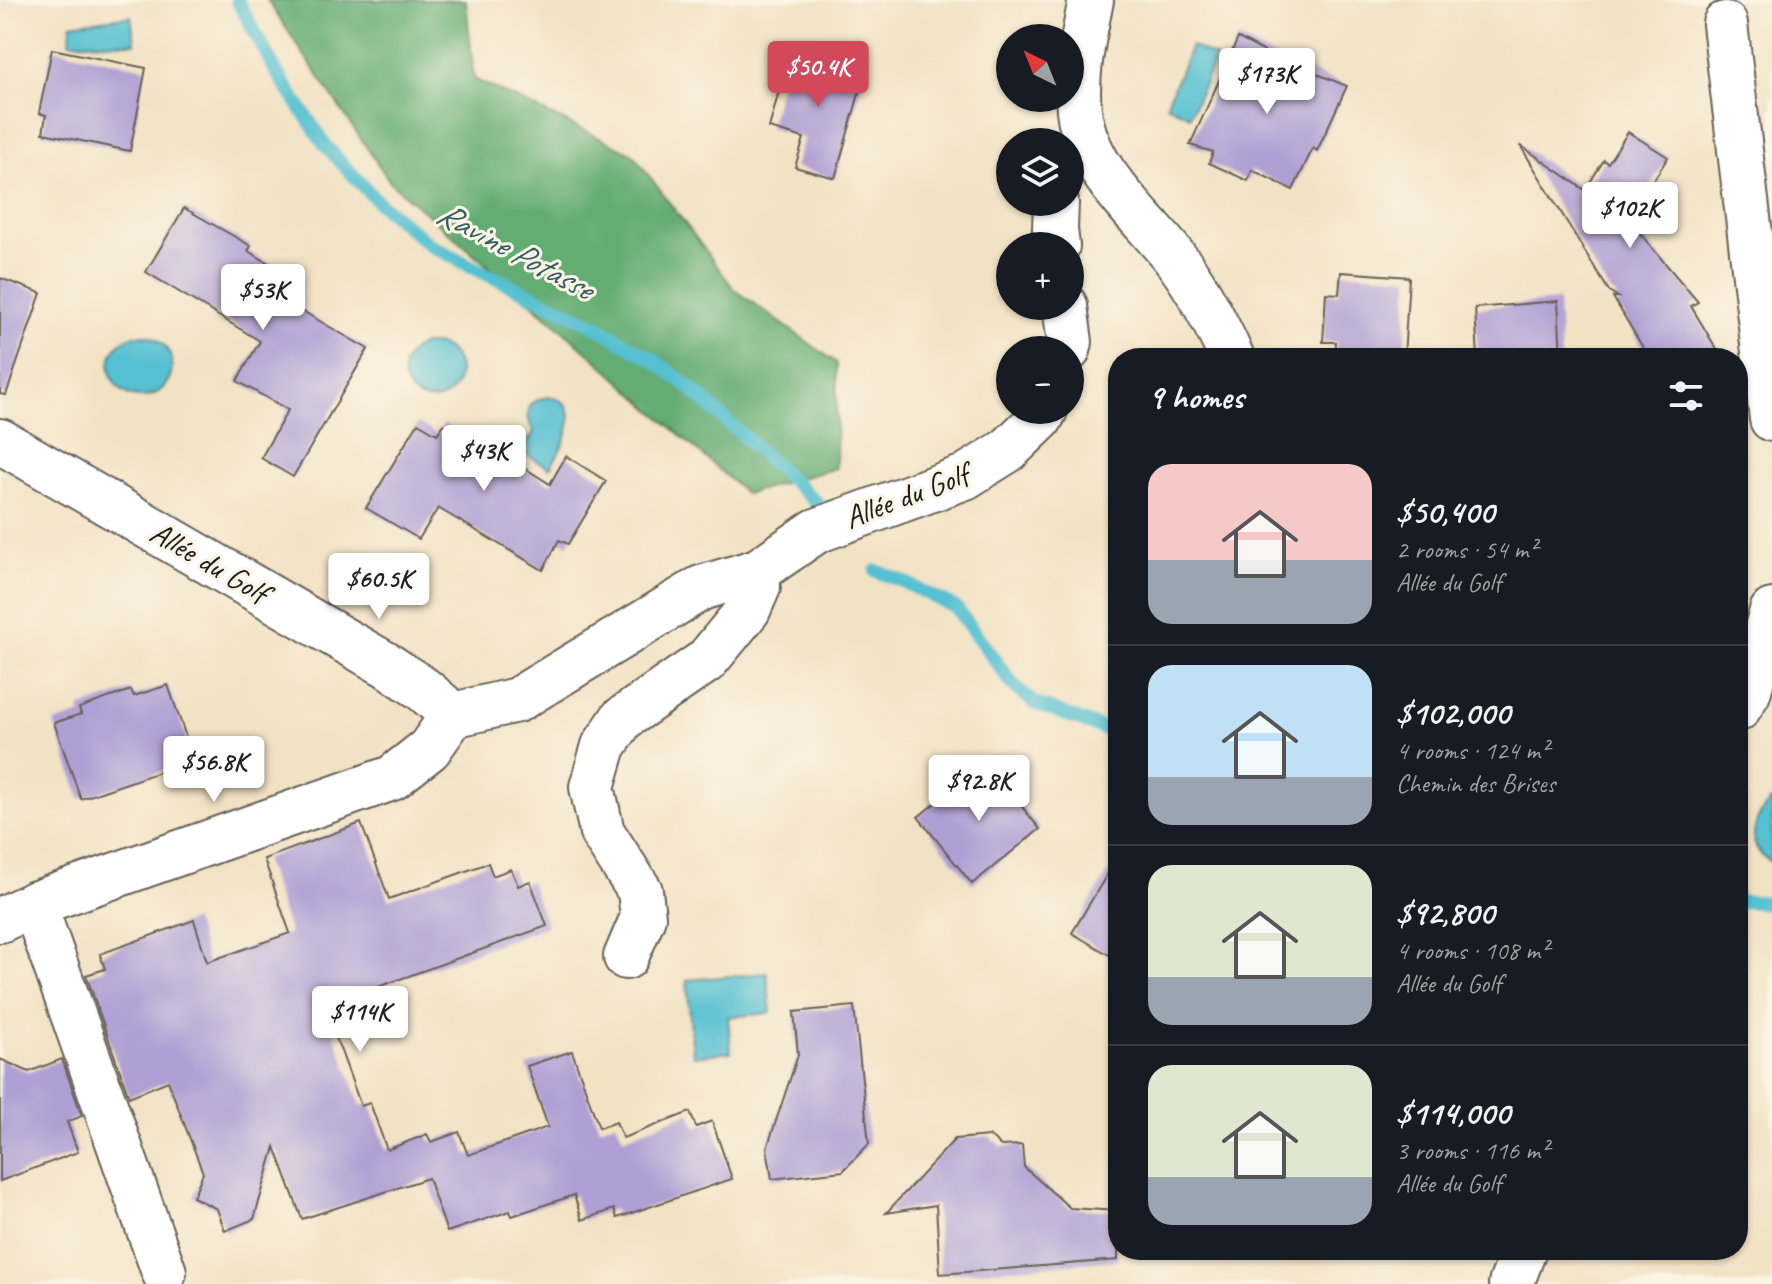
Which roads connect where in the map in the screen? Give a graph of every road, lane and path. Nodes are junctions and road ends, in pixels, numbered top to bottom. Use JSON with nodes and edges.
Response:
{"nodes":[{"id":1,"x":1091,"y":0,"type":"edge"},
{"id":2,"x":1725,"y":24,"type":"dead end"},
{"id":3,"x":1078,"y":128,"type":"edge"},
{"id":4,"x":1084,"y":154,"type":"edge"},
{"id":5,"x":1228,"y":348,"type":"edge"},
{"id":6,"x":1772,"y":419,"type":"edge"},
{"id":7,"x":1035,"y":424,"type":"edge"},
{"id":8,"x":0,"y":441,"type":"edge"},
{"id":9,"x":758,"y":571,"type":"junction"},
{"id":10,"x":1772,"y":611,"type":"edge"},
{"id":11,"x":1748,"y":693,"type":"edge"},
{"id":12,"x":453,"y":715,"type":"junction"},
{"id":13,"x":17,"y":912,"type":"edge"},
{"id":14,"x":626,"y":957,"type":"dead end"},
{"id":15,"x":1520,"y":1260,"type":"edge"},
{"id":16,"x":164,"y":1272,"type":"dead end"},
{"id":17,"x":1511,"y":1284,"type":"edge"}],
"edges":[{"from":1,"to":3,"type":"street"},
{"from":2,"to":6,"type":"street"},
{"from":4,"to":5,"type":"street"},
{"from":7,"to":9,"type":"street","name":"Allée du Golf"},
{"from":8,"to":12,"type":"street","name":"Allée du Golf"},
{"from":9,"to":12,"type":"street","name":"Allée du Golf"},
{"from":9,"to":14,"type":"street"},
{"from":10,"to":11,"type":"street"},
{"from":12,"to":13,"type":"street"},
{"from":13,"to":16,"type":"street"},
{"from":15,"to":17,"type":"street"}]}
